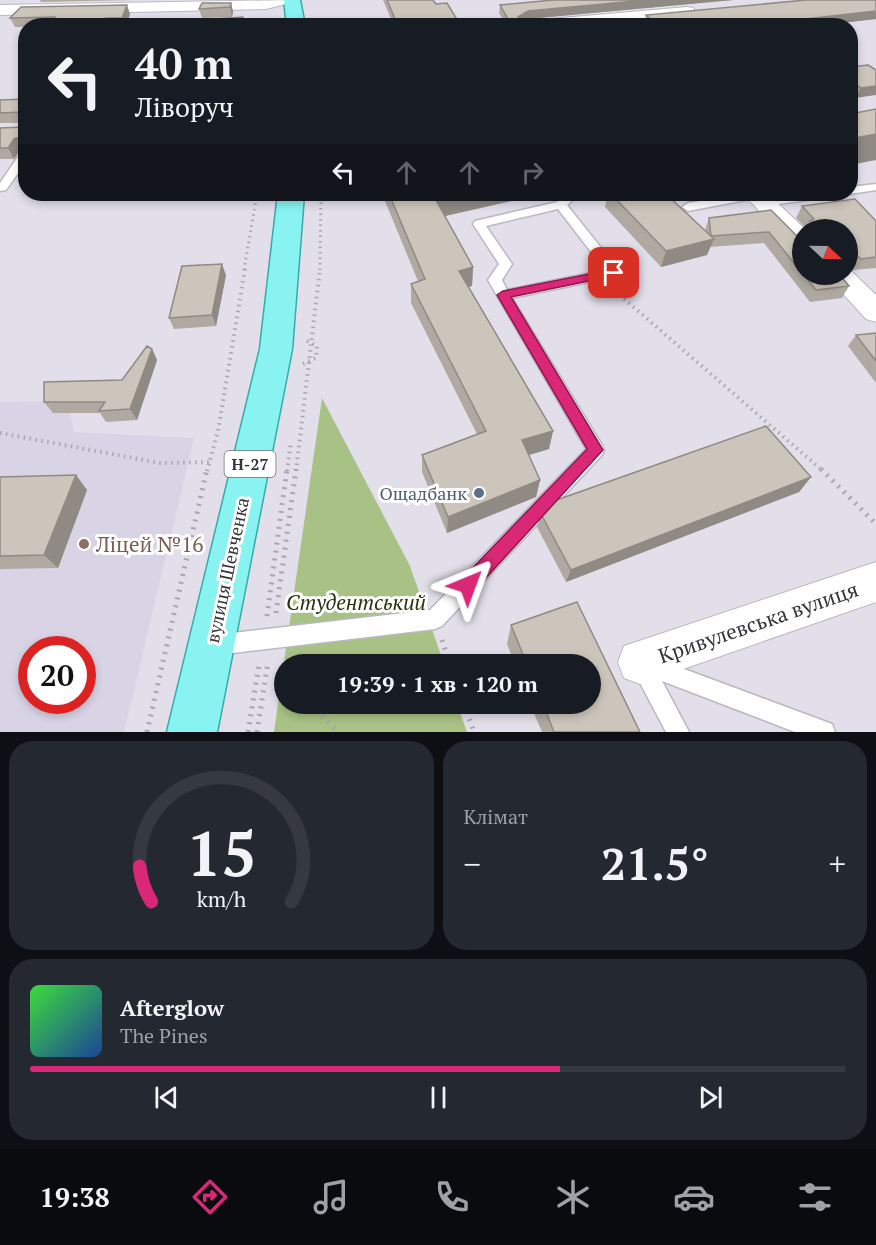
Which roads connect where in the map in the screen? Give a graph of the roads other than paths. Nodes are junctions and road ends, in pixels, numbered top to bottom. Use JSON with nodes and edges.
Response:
{"nodes":[{"id":1,"x":284,"y":0,"type":"edge"},
{"id":2,"x":292,"y":0,"type":"edge"},
{"id":3,"x":603,"y":0,"type":"edge"},
{"id":4,"x":80,"y":5,"type":"edge"},
{"id":5,"x":0,"y":10,"type":"edge"},
{"id":6,"x":704,"y":10,"type":"edge"},
{"id":7,"x":295,"y":18,"type":"edge"},
{"id":8,"x":621,"y":18,"type":"joint"},
{"id":9,"x":18,"y":165,"type":"edge"},
{"id":10,"x":876,"y":187,"type":"edge"},
{"id":11,"x":2,"y":188,"type":"dead end"},
{"id":12,"x":858,"y":190,"type":"edge"},
{"id":13,"x":290,"y":201,"type":"edge"},
{"id":14,"x":565,"y":201,"type":"edge"},
{"id":15,"x":730,"y":201,"type":"edge"},
{"id":16,"x":762,"y":201,"type":"edge"},
{"id":17,"x":561,"y":205,"type":"junction"},
{"id":18,"x":688,"y":207,"type":"dead end"},
{"id":19,"x":792,"y":230,"type":"edge"},
{"id":20,"x":849,"y":285,"type":"edge"},
{"id":21,"x":503,"y":295,"type":"junction"},
{"id":22,"x":876,"y":312,"type":"edge"},
{"id":23,"x":876,"y":582,"type":"edge"},
{"id":24,"x":210,"y":645,"type":"junction"},
{"id":25,"x":640,"y":662,"type":"junction"},
{"id":26,"x":192,"y":732,"type":"edge"},
{"id":27,"x":678,"y":732,"type":"edge"},
{"id":28,"x":824,"y":732,"type":"edge"}],
"edges":[{"from":1,"to":4,"type":"street"},
{"from":2,"to":7,"type":"main road"},
{"from":3,"to":8,"type":"street"},
{"from":4,"to":5,"type":"street"},
{"from":6,"to":8,"type":"street"},
{"from":9,"to":11,"type":"lane"},
{"from":10,"to":12,"type":"lane"},
{"from":13,"to":24,"type":"main road","name":"вулиця Шевченка","number":"Н-27"},
{"from":14,"to":17,"type":"lane"},
{"from":15,"to":18,"type":"lane"},
{"from":16,"to":19,"type":"street"},
{"from":17,"to":21,"type":"lane"},
{"from":17,"to":21,"type":"lane"},
{"from":20,"to":22,"type":"street"},
{"from":21,"to":24,"type":"lane"},
{"from":23,"to":25,"type":"street","name":"Кривулевська вулиця"},
{"from":24,"to":26,"type":"main road","name":"вулиця Шевченка","number":"Н-27"},
{"from":25,"to":27,"type":"lane"},
{"from":25,"to":28,"type":"lane"}]}
